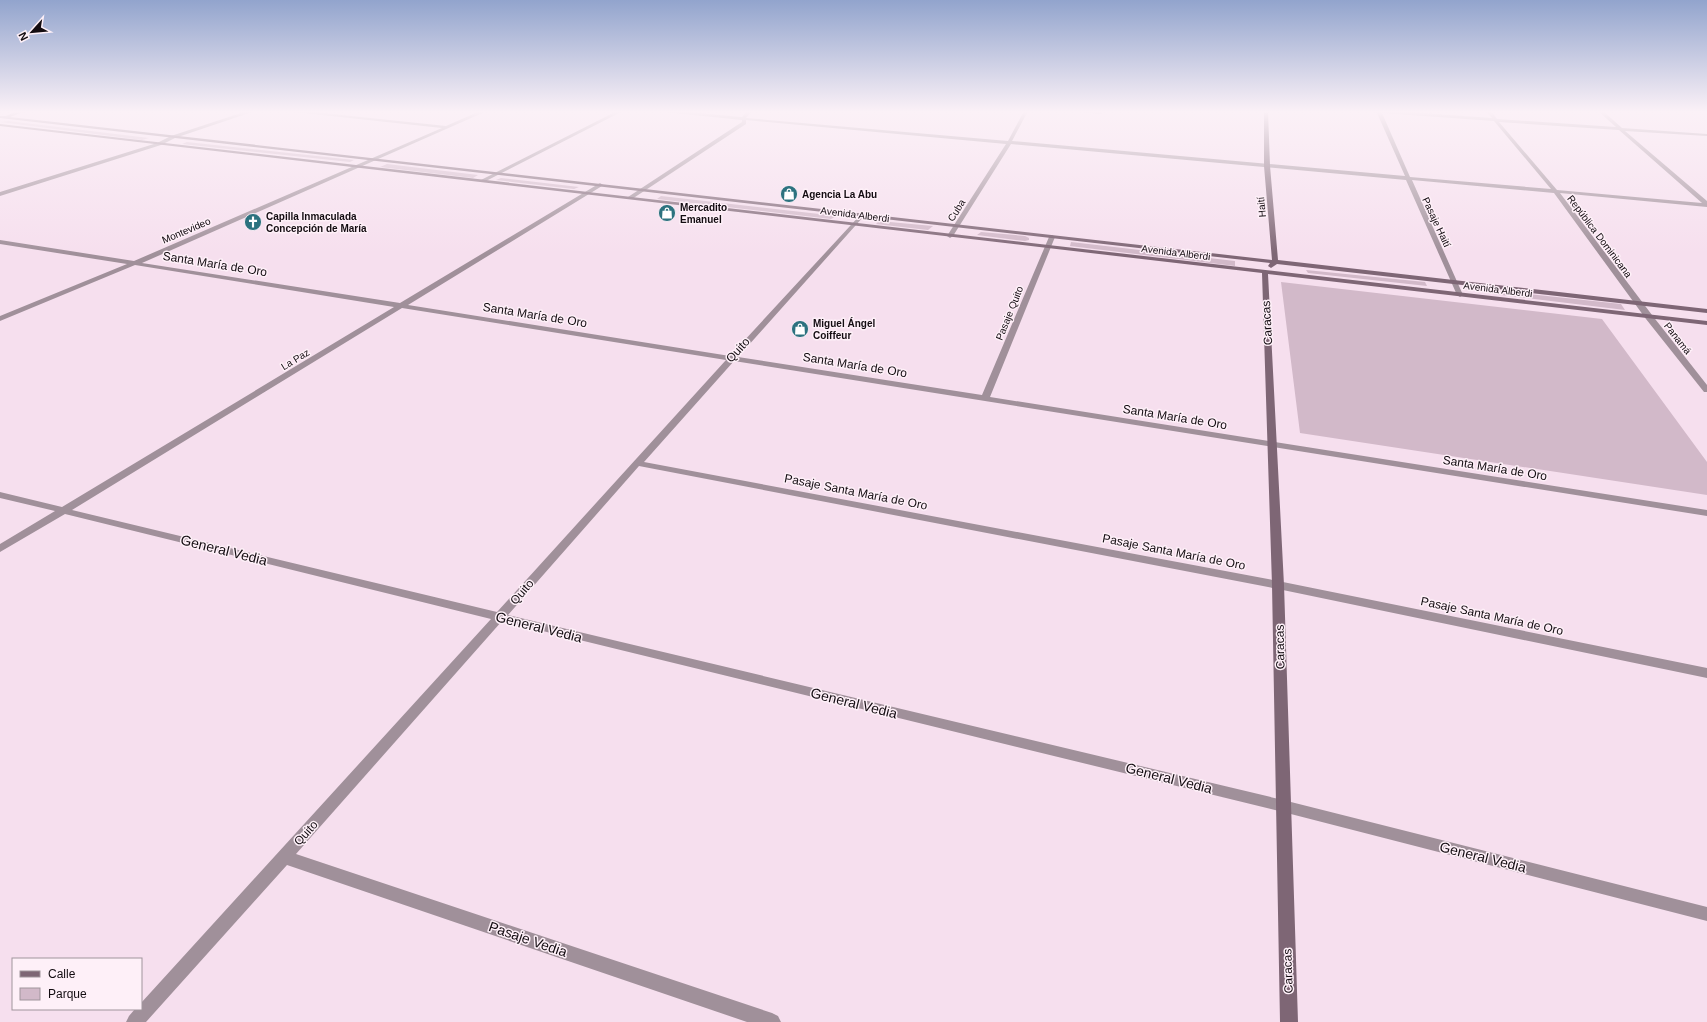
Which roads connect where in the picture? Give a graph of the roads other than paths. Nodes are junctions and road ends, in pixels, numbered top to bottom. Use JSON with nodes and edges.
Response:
{"nodes":[{"id":1,"x":112,"y":159,"type":"edge"},
{"id":2,"x":285,"y":159,"type":"edge"},
{"id":3,"x":362,"y":159,"type":"edge"},
{"id":4,"x":376,"y":159,"type":"edge"},
{"id":5,"x":528,"y":159,"type":"edge"},
{"id":6,"x":689,"y":159,"type":"edge"},
{"id":7,"x":999,"y":159,"type":"edge"},
{"id":8,"x":1186,"y":159,"type":"edge"},
{"id":9,"x":1268,"y":159,"type":"edge"},
{"id":10,"x":1399,"y":159,"type":"edge"},
{"id":11,"x":1528,"y":159,"type":"edge"},
{"id":12,"x":1654,"y":159,"type":"edge"},
{"id":13,"x":373,"y":160,"type":"junction"},
{"id":14,"x":1268,"y":166,"type":"junction"},
{"id":15,"x":357,"y":167,"type":"junction"},
{"id":16,"x":498,"y":174,"type":"junction"},
{"id":17,"x":1407,"y":177,"type":"junction"},
{"id":18,"x":482,"y":181,"type":"junction"},
{"id":19,"x":600,"y":185,"type":"junction"},
{"id":20,"x":642,"y":190,"type":"junction"},
{"id":21,"x":1555,"y":191,"type":"junction"},
{"id":22,"x":587,"y":193,"type":"junction"},
{"id":23,"x":0,"y":194,"type":"edge"},
{"id":24,"x":630,"y":198,"type":"junction"},
{"id":25,"x":1707,"y":205,"type":"edge"},
{"id":26,"x":862,"y":215,"type":"junction"},
{"id":27,"x":854,"y":224,"type":"junction"},
{"id":28,"x":957,"y":226,"type":"junction"},
{"id":29,"x":950,"y":236,"type":"junction"},
{"id":30,"x":1052,"y":237,"type":"junction"},
{"id":31,"x":0,"y":242,"type":"edge"},
{"id":32,"x":1048,"y":247,"type":"junction"},
{"id":33,"x":1275,"y":262,"type":"junction"},
{"id":34,"x":134,"y":264,"type":"junction"},
{"id":35,"x":1265,"y":272,"type":"junction"},
{"id":36,"x":1455,"y":283,"type":"junction"},
{"id":37,"x":1460,"y":295,"type":"junction"},
{"id":38,"x":1639,"y":304,"type":"junction"},
{"id":39,"x":403,"y":306,"type":"junction"},
{"id":40,"x":1707,"y":311,"type":"edge"},
{"id":41,"x":1649,"y":317,"type":"junction"},
{"id":42,"x":0,"y":319,"type":"edge"},
{"id":43,"x":1707,"y":324,"type":"edge"},
{"id":44,"x":731,"y":358,"type":"junction"},
{"id":45,"x":1707,"y":390,"type":"edge"},
{"id":46,"x":985,"y":398,"type":"junction"},
{"id":47,"x":1273,"y":445,"type":"junction"},
{"id":48,"x":636,"y":463,"type":"junction"},
{"id":49,"x":0,"y":495,"type":"edge"},
{"id":50,"x":64,"y":510,"type":"junction"},
{"id":51,"x":1707,"y":513,"type":"edge"},
{"id":52,"x":0,"y":549,"type":"edge"},
{"id":53,"x":1278,"y":585,"type":"junction"},
{"id":54,"x":500,"y":617,"type":"junction"},
{"id":55,"x":1707,"y":673,"type":"edge"},
{"id":56,"x":1283,"y":806,"type":"junction"},
{"id":57,"x":284,"y":857,"type":"junction"},
{"id":58,"x":1707,"y":914,"type":"edge"},
{"id":59,"x":135,"y":1022,"type":"edge"},
{"id":60,"x":772,"y":1022,"type":"edge"},
{"id":61,"x":1289,"y":1022,"type":"edge"}],
"edges":[{"from":1,"to":23,"type":"street"},
{"from":2,"to":15,"type":"main road","name":"Avenida Alberdi"},
{"from":3,"to":13,"type":"main road","name":"Avenida Alberdi"},
{"from":4,"to":13,"type":"street","name":"Montevideo"},
{"from":5,"to":16,"type":"street"},
{"from":6,"to":20,"type":"street"},
{"from":7,"to":28,"type":"street","name":"Cuba"},
{"from":8,"to":14,"type":"street"},
{"from":9,"to":14,"type":"main road","name":"Haití"},
{"from":10,"to":17,"type":"street","name":"Pasaje Haití"},
{"from":11,"to":21,"type":"street","name":"República Dominicana"},
{"from":12,"to":25,"type":"street"},
{"from":13,"to":15,"type":"street","name":"Montevideo"},
{"from":13,"to":16,"type":"main road","name":"Avenida Alberdi"},
{"from":14,"to":17,"type":"street"},
{"from":14,"to":33,"type":"main road","name":"Haití"},
{"from":15,"to":18,"type":"main road","name":"Avenida Alberdi"},
{"from":15,"to":34,"type":"street","name":"Montevideo"},
{"from":16,"to":18,"type":"street"},
{"from":16,"to":19,"type":"main road","name":"Avenida Alberdi"},
{"from":17,"to":21,"type":"street"},
{"from":17,"to":36,"type":"street","name":"Pasaje Haití"},
{"from":18,"to":22,"type":"main road","name":"Avenida Alberdi"},
{"from":19,"to":20,"type":"main road","name":"Avenida Alberdi"},
{"from":19,"to":22,"type":"street","name":"La Paz"},
{"from":20,"to":24,"type":"street"},
{"from":20,"to":26,"type":"main road","name":"Avenida Alberdi"},
{"from":21,"to":25,"type":"street"},
{"from":21,"to":38,"type":"street","name":"República Dominicana"},
{"from":22,"to":24,"type":"main road","name":"Avenida Alberdi"},
{"from":22,"to":39,"type":"street","name":"La Paz"},
{"from":24,"to":27,"type":"main road","name":"Avenida Alberdi"},
{"from":26,"to":27,"type":"street","name":"Quito"},
{"from":26,"to":28,"type":"main road","name":"Avenida Alberdi"},
{"from":27,"to":29,"type":"main road","name":"Avenida Alberdi"},
{"from":27,"to":44,"type":"street","name":"Quito"},
{"from":28,"to":29,"type":"street","name":"Cuba"},
{"from":28,"to":30,"type":"main road","name":"Avenida Alberdi"},
{"from":29,"to":32,"type":"main road","name":"Avenida Alberdi"},
{"from":30,"to":32,"type":"street","name":"Pasaje Quito"},
{"from":30,"to":33,"type":"main road","name":"Avenida Alberdi"},
{"from":31,"to":34,"type":"street","name":"Santa María de Oro"},
{"from":32,"to":35,"type":"main road","name":"Avenida Alberdi"},
{"from":32,"to":46,"type":"street","name":"Pasaje Quito"},
{"from":33,"to":35,"type":"main road"},
{"from":33,"to":36,"type":"main road","name":"Avenida Alberdi"},
{"from":34,"to":39,"type":"street","name":"Santa María de Oro"},
{"from":34,"to":42,"type":"street","name":"Montevideo"},
{"from":35,"to":37,"type":"main road","name":"Avenida Alberdi"},
{"from":35,"to":47,"type":"main road","name":"Caracas"},
{"from":36,"to":37,"type":"street","name":"Pasaje Haití"},
{"from":36,"to":38,"type":"main road","name":"Avenida Alberdi"},
{"from":37,"to":41,"type":"main road","name":"Avenida Alberdi"},
{"from":38,"to":40,"type":"main road","name":"Avenida Alberdi"},
{"from":38,"to":41,"type":"street","name":"República Dominicana"},
{"from":39,"to":44,"type":"street","name":"Santa María de Oro"},
{"from":39,"to":50,"type":"street","name":"La Paz"},
{"from":41,"to":43,"type":"main road","name":"Avenida Alberdi"},
{"from":41,"to":45,"type":"street","name":"Panamá"},
{"from":44,"to":46,"type":"street","name":"Santa María de Oro"},
{"from":44,"to":48,"type":"street","name":"Quito"},
{"from":46,"to":47,"type":"street","name":"Santa María de Oro"},
{"from":47,"to":51,"type":"street","name":"Santa María de Oro"},
{"from":47,"to":53,"type":"main road","name":"Caracas"},
{"from":48,"to":53,"type":"street","name":"Pasaje Santa María de Oro"},
{"from":48,"to":54,"type":"street","name":"Quito"},
{"from":49,"to":50,"type":"street","name":"General Vedia"},
{"from":50,"to":52,"type":"street","name":"La Paz"},
{"from":50,"to":54,"type":"street","name":"General Vedia"},
{"from":53,"to":55,"type":"street","name":"Pasaje Santa María de Oro"},
{"from":53,"to":56,"type":"main road","name":"Caracas"},
{"from":54,"to":56,"type":"street","name":"General Vedia"},
{"from":54,"to":57,"type":"street","name":"Quito"},
{"from":56,"to":58,"type":"street","name":"General Vedia"},
{"from":56,"to":61,"type":"main road","name":"Caracas"},
{"from":57,"to":59,"type":"street","name":"Quito"},
{"from":57,"to":60,"type":"street","name":"Pasaje Vedia"}]}
